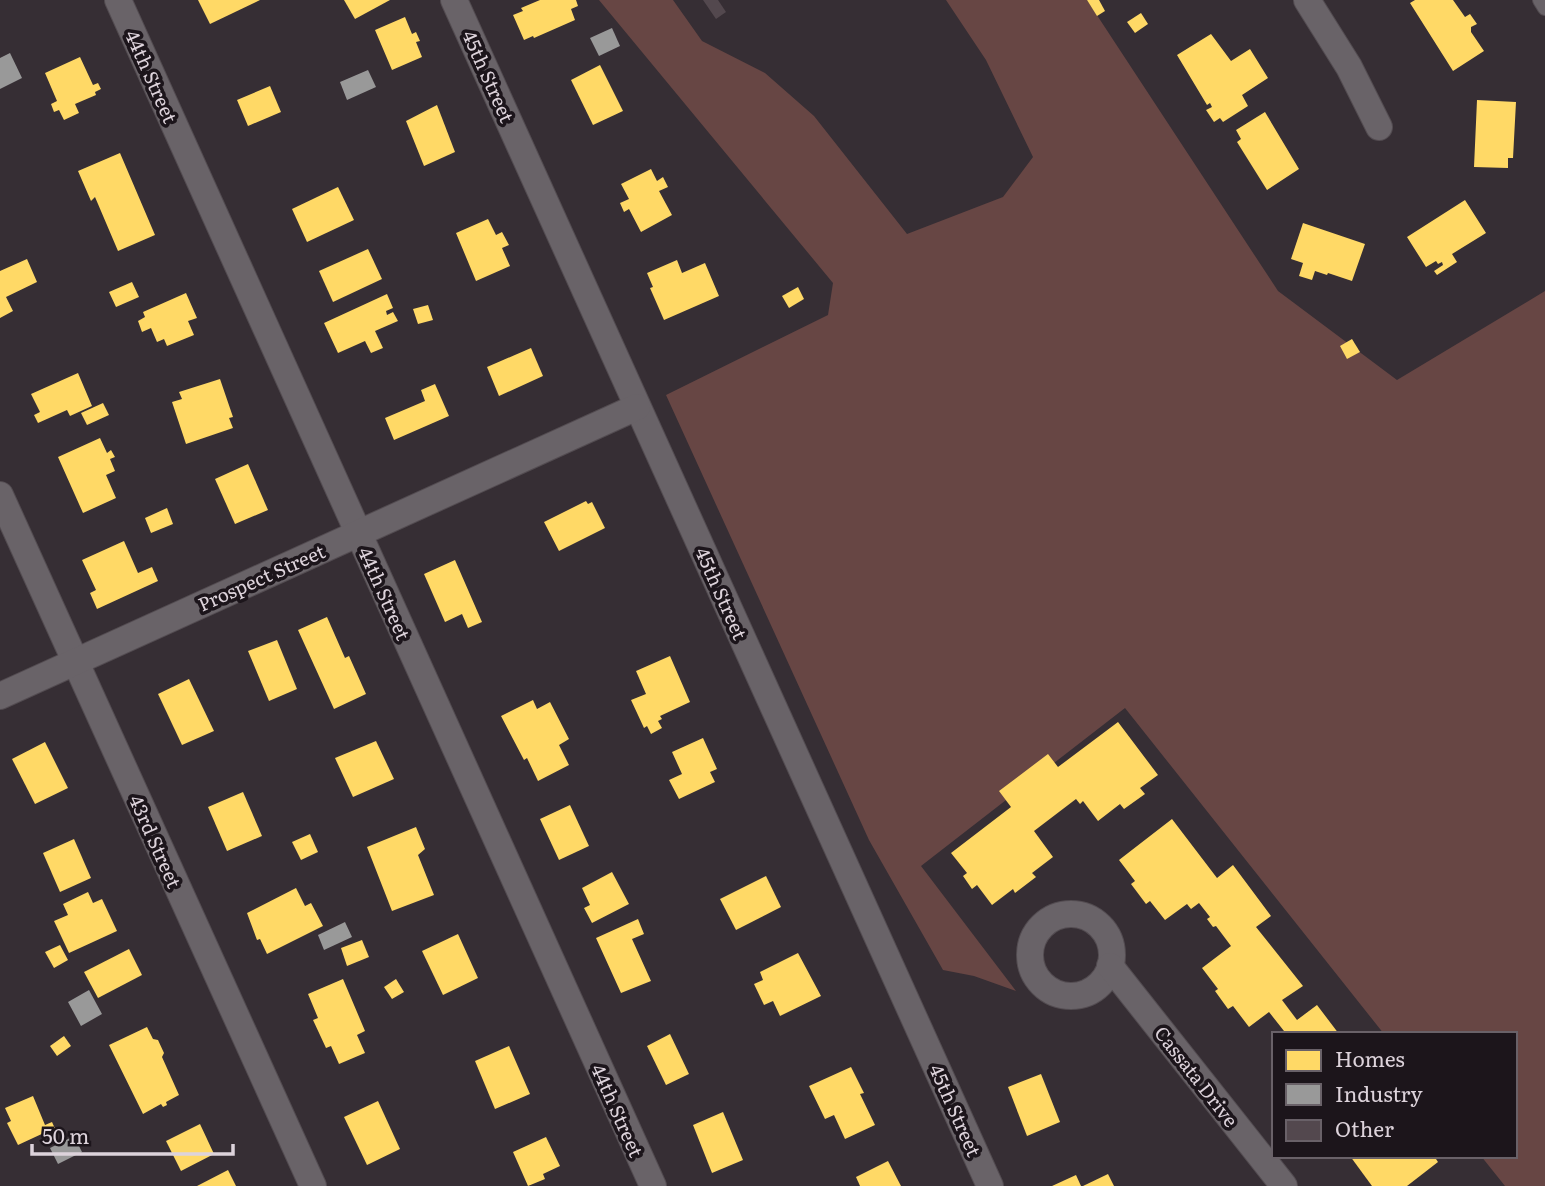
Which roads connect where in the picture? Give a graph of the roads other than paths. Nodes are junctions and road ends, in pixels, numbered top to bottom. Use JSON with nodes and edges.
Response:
{"nodes":[{"id":1,"x":118,"y":0,"type":"edge"},
{"id":2,"x":454,"y":0,"type":"edge"},
{"id":3,"x":1307,"y":0,"type":"edge"},
{"id":4,"x":1540,"y":0,"type":"edge"},
{"id":5,"x":1545,"y":8,"type":"edge"},
{"id":6,"x":1379,"y":127,"type":"dead end"},
{"id":7,"x":637,"y":407,"type":"junction"},
{"id":8,"x":0,"y":495,"type":"edge"},
{"id":9,"x":358,"y":533,"type":"junction"},
{"id":10,"x":74,"y":662,"type":"junction"},
{"id":11,"x":0,"y":696,"type":"edge"},
{"id":12,"x":1110,"y":966,"type":"dead end"},
{"id":13,"x":313,"y":1186,"type":"edge"},
{"id":14,"x":653,"y":1186,"type":"edge"},
{"id":15,"x":990,"y":1186,"type":"edge"},
{"id":16,"x":1284,"y":1186,"type":"edge"}],
"edges":[{"from":1,"to":9,"type":"street","name":"44th Street"},
{"from":2,"to":7,"type":"street","name":"45th Street"},
{"from":3,"to":6,"type":"street"},
{"from":4,"to":5,"type":"lane"},
{"from":7,"to":9,"type":"street","name":"Prospect Street"},
{"from":7,"to":15,"type":"street","name":"45th Street"},
{"from":8,"to":10,"type":"street","name":"43rd Street"},
{"from":9,"to":10,"type":"street","name":"Prospect Street"},
{"from":9,"to":14,"type":"street","name":"44th Street"},
{"from":10,"to":11,"type":"street","name":"Prospect Street"},
{"from":10,"to":13,"type":"street","name":"43rd Street"},
{"from":12,"to":16,"type":"street","name":"Cassata Drive"}]}
